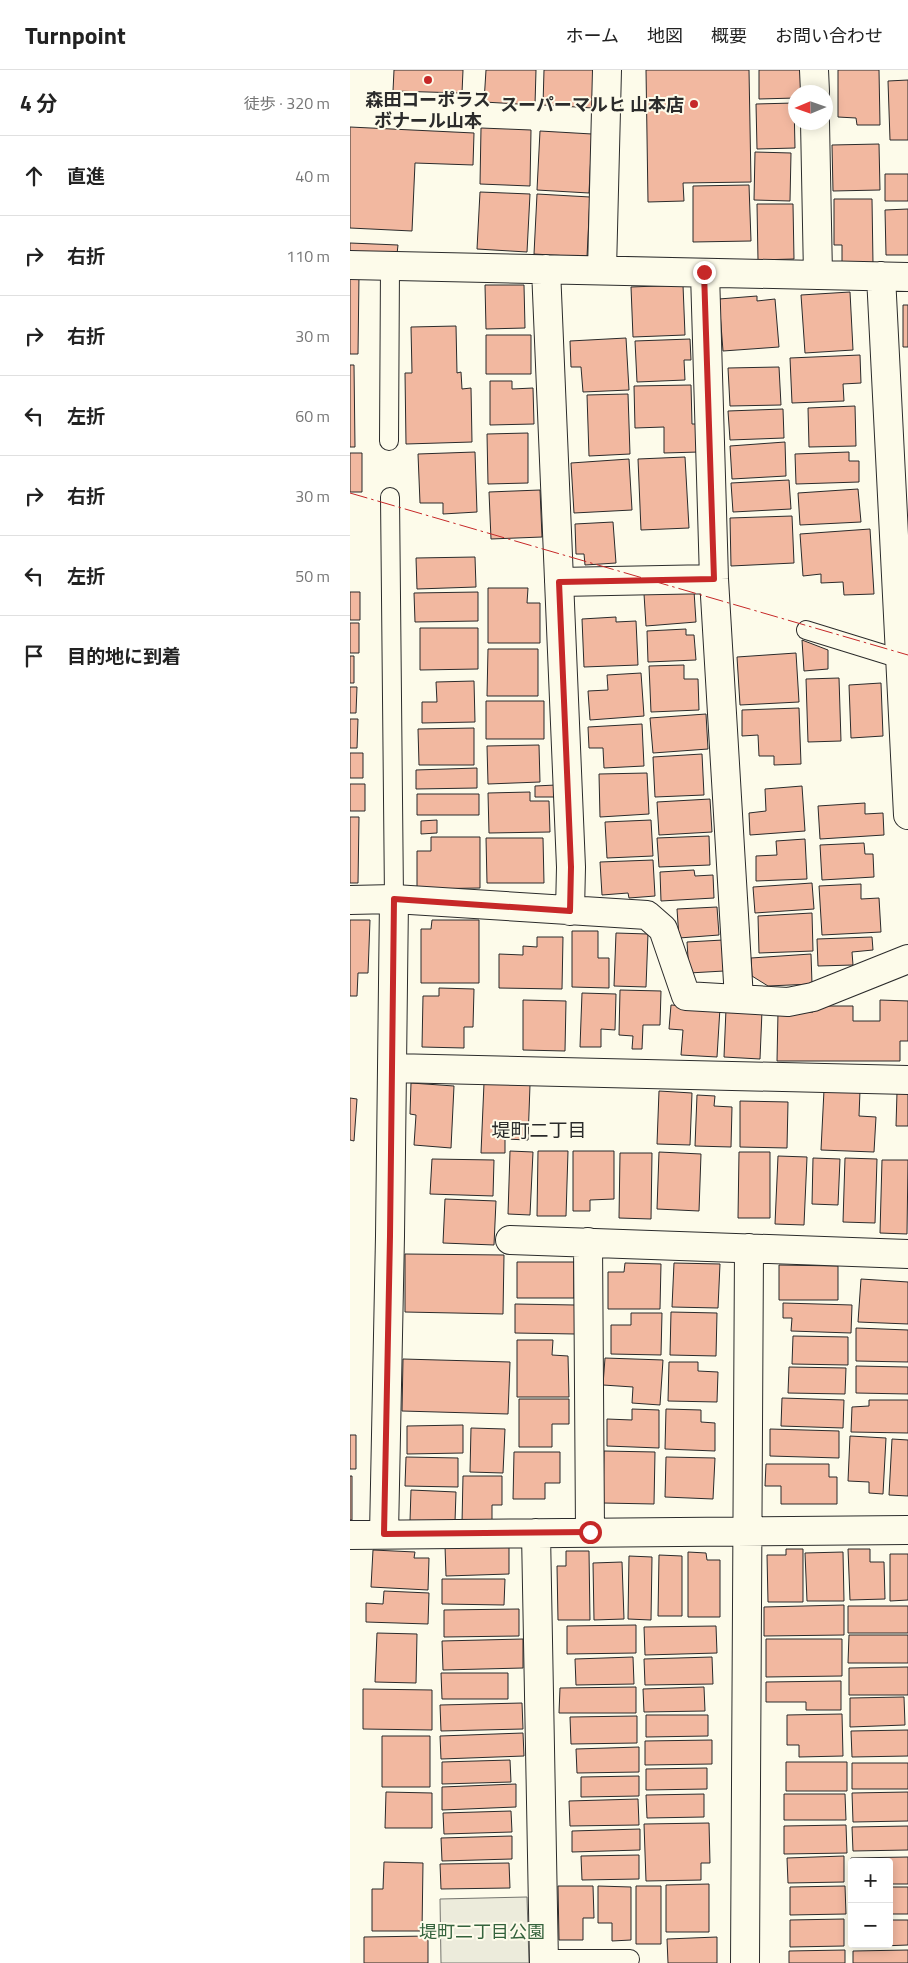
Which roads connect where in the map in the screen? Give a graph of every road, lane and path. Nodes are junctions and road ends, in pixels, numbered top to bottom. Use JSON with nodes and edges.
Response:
{"nodes":[{"id":1,"x":607,"y":70,"type":"edge"},
{"id":2,"x":814,"y":70,"type":"edge"},
{"id":3,"x":815,"y":85,"type":"edge"},
{"id":4,"x":815,"y":130,"type":"edge"},
{"id":5,"x":350,"y":264,"type":"edge"},
{"id":6,"x":390,"y":266,"type":"junction"},
{"id":7,"x":546,"y":269,"type":"junction"},
{"id":8,"x":602,"y":270,"type":"junction"},
{"id":9,"x":704,"y":272,"type":"junction"},
{"id":10,"x":818,"y":275,"type":"junction"},
{"id":11,"x":881,"y":276,"type":"junction"},
{"id":12,"x":908,"y":277,"type":"edge"},
{"id":13,"x":390,"y":441,"type":"dead end"},
{"id":14,"x":390,"y":497,"type":"dead end"},
{"id":15,"x":714,"y":579,"type":"junction"},
{"id":16,"x":559,"y":582,"type":"junction"},
{"id":17,"x":806,"y":630,"type":"dead end"},
{"id":18,"x":900,"y":659,"type":"junction"},
{"id":19,"x":908,"y":815,"type":"edge"},
{"id":20,"x":394,"y":899,"type":"junction"},
{"id":21,"x":350,"y":900,"type":"edge"},
{"id":22,"x":570,"y":911,"type":"junction"},
{"id":23,"x":908,"y":959,"type":"edge"},
{"id":24,"x":739,"y":999,"type":"junction"},
{"id":25,"x":392,"y":1068,"type":"junction"},
{"id":26,"x":908,"y":1080,"type":"edge"},
{"id":27,"x":510,"y":1240,"type":"dead end"},
{"id":28,"x":588,"y":1242,"type":"junction"},
{"id":29,"x":749,"y":1248,"type":"junction"},
{"id":30,"x":908,"y":1254,"type":"edge"},
{"id":31,"x":908,"y":1530,"type":"edge"},
{"id":32,"x":747,"y":1531,"type":"junction"},
{"id":33,"x":590,"y":1532,"type":"junction"},
{"id":34,"x":536,"y":1533,"type":"junction"},
{"id":35,"x":384,"y":1534,"type":"junction"},
{"id":36,"x":350,"y":1535,"type":"edge"},
{"id":37,"x":630,"y":1959,"type":"dead end"},
{"id":38,"x":544,"y":1961,"type":"edge"},
{"id":39,"x":745,"y":1963,"type":"edge"}],
"edges":[{"from":1,"to":8,"type":"street"},
{"from":2,"to":3,"type":"street"},
{"from":4,"to":10,"type":"street"},
{"from":5,"to":6,"type":"street"},
{"from":6,"to":7,"type":"street"},
{"from":6,"to":13,"type":"lane"},
{"from":7,"to":8,"type":"street"},
{"from":7,"to":16,"type":"street"},
{"from":8,"to":9,"type":"street"},
{"from":9,"to":10,"type":"street"},
{"from":9,"to":15,"type":"street"},
{"from":10,"to":11,"type":"street"},
{"from":11,"to":12,"type":"street"},
{"from":11,"to":18,"type":"street"},
{"from":14,"to":20,"type":"lane"},
{"from":15,"to":16,"type":"street"},
{"from":15,"to":24,"type":"street"},
{"from":16,"to":22,"type":"street"},
{"from":17,"to":18,"type":"lane"},
{"from":18,"to":19,"type":"street"},
{"from":20,"to":21,"type":"street"},
{"from":20,"to":22,"type":"street"},
{"from":20,"to":25,"type":"street"},
{"from":22,"to":24,"type":"street"},
{"from":23,"to":24,"type":"street"},
{"from":25,"to":26,"type":"street"},
{"from":25,"to":35,"type":"street"},
{"from":27,"to":28,"type":"street"},
{"from":28,"to":29,"type":"street"},
{"from":28,"to":33,"type":"street"},
{"from":29,"to":30,"type":"street"},
{"from":29,"to":32,"type":"street"},
{"from":31,"to":32,"type":"street"},
{"from":32,"to":33,"type":"street"},
{"from":32,"to":39,"type":"street"},
{"from":33,"to":34,"type":"street"},
{"from":34,"to":35,"type":"street"},
{"from":34,"to":38,"type":"street"},
{"from":35,"to":36,"type":"street"},
{"from":37,"to":38,"type":"lane"}]}
